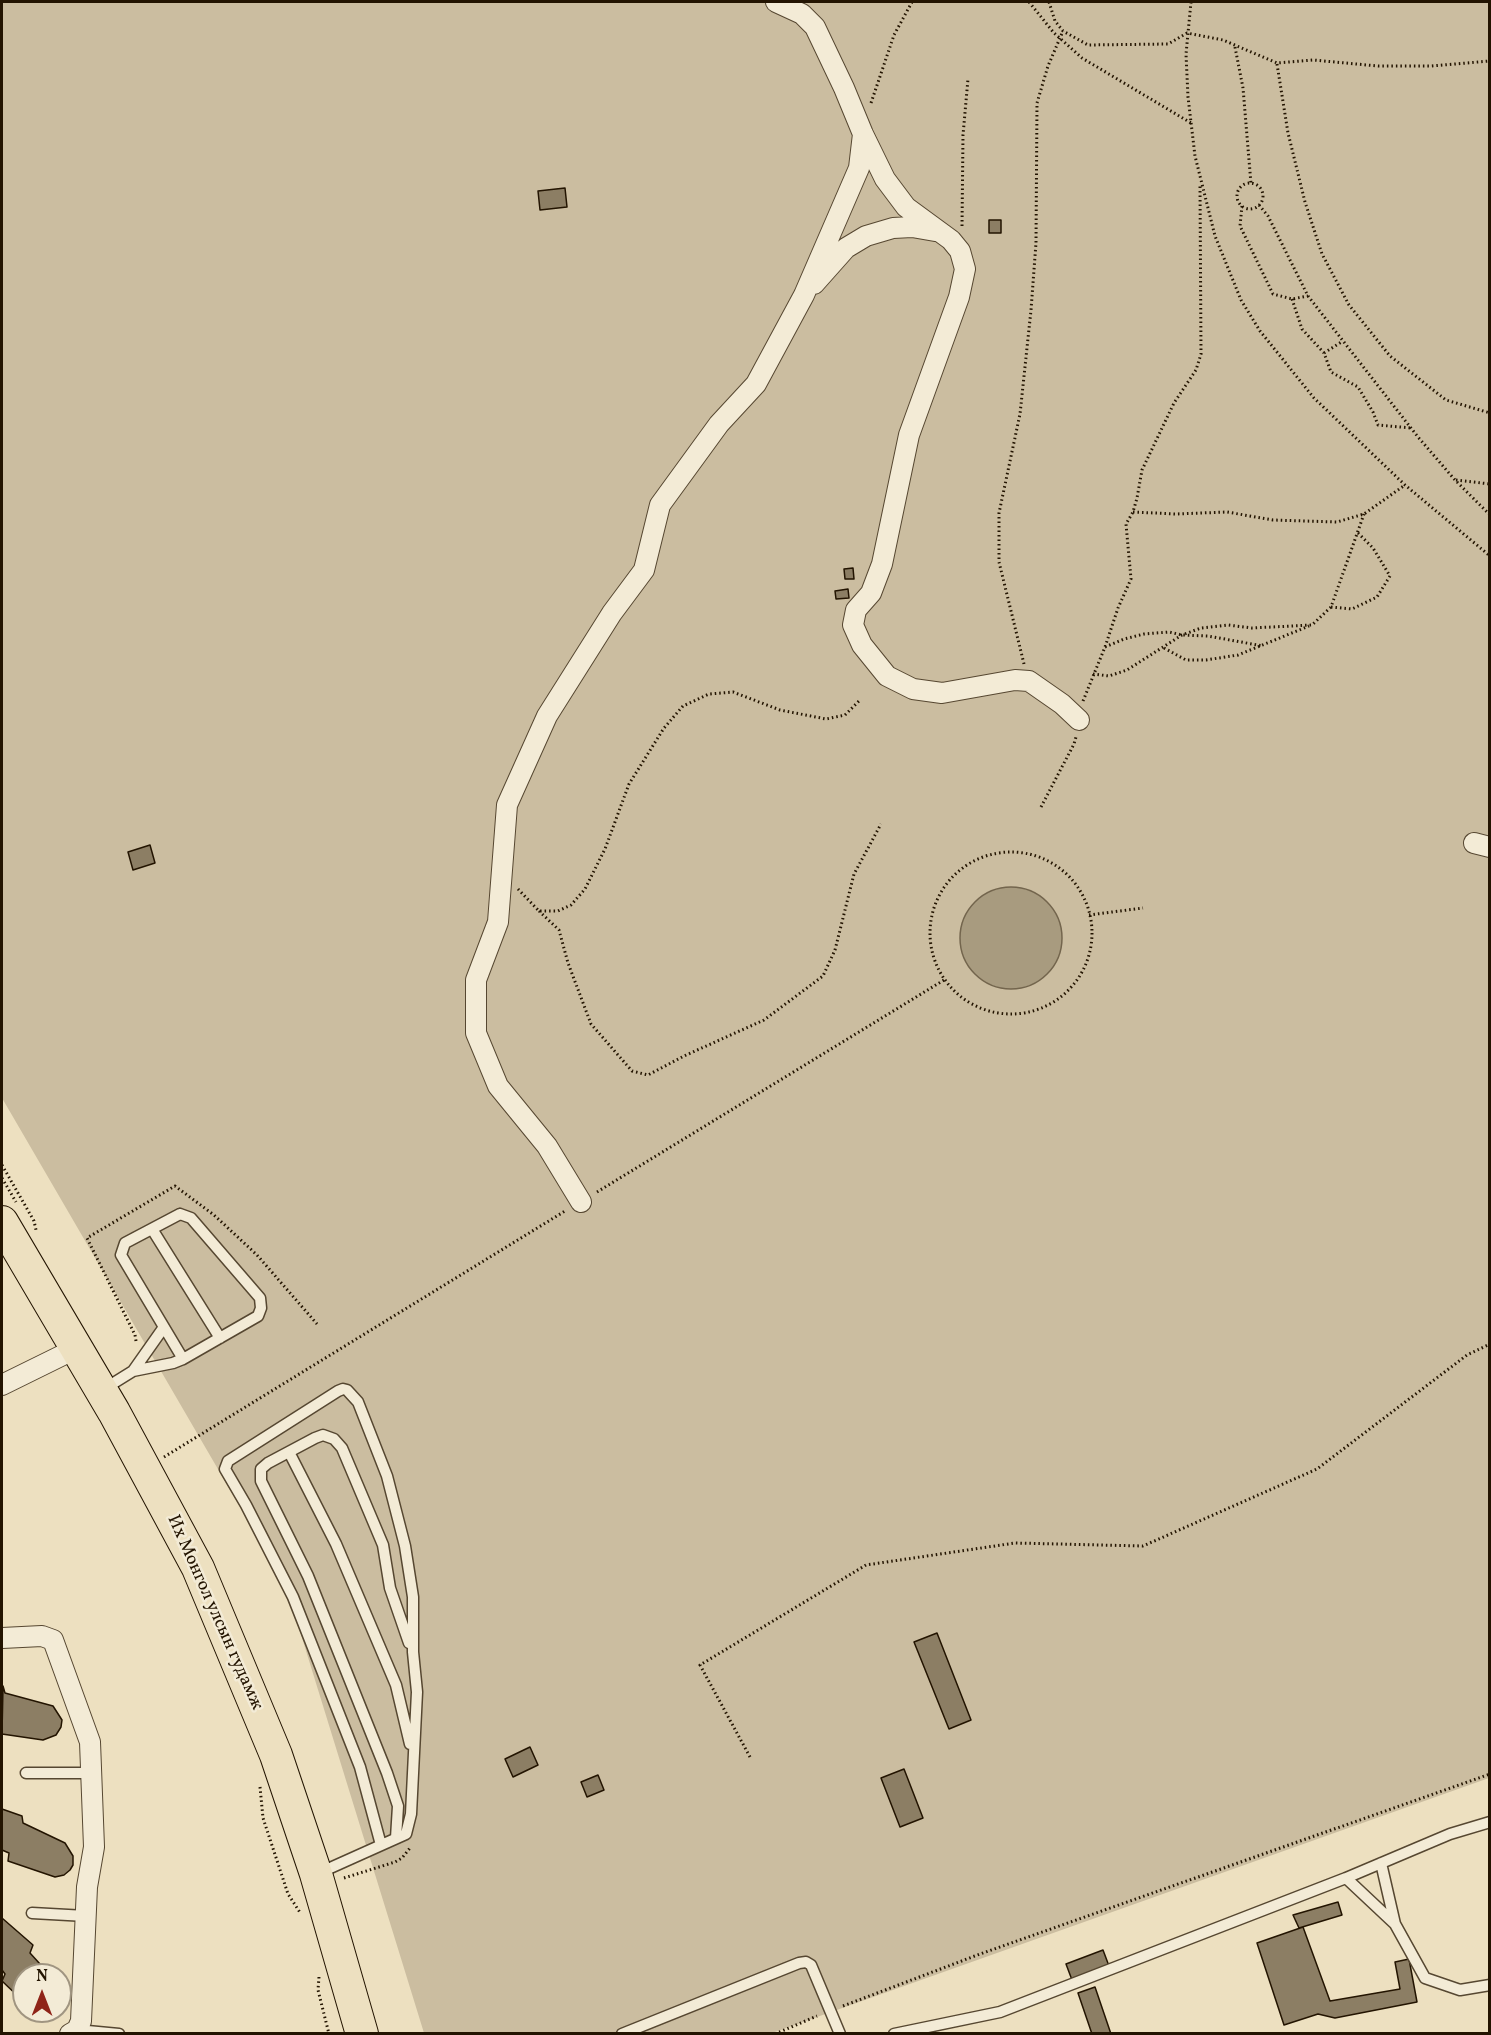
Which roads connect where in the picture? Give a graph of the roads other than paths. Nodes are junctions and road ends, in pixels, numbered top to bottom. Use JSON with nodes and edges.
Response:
{"nodes":[{"id":1,"x":776,"y":2,"type":"edge"},
{"id":2,"x":863,"y":134,"type":"junction"},
{"id":3,"x":936,"y":231,"type":"junction"},
{"id":4,"x":804,"y":295,"type":"junction"},
{"id":5,"x":1079,"y":720,"type":"road end"},
{"id":6,"x":581,"y":1202,"type":"road end"},
{"id":7,"x":2,"y":1222,"type":"edge"},
{"id":8,"x":152,"y":1228,"type":"junction"},
{"id":9,"x":164,"y":1327,"type":"junction"},
{"id":10,"x":219,"y":1338,"type":"junction"},
{"id":11,"x":77,"y":1348,"type":"junction"},
{"id":12,"x":183,"y":1359,"type":"junction"},
{"id":13,"x":133,"y":1371,"type":"junction"},
{"id":14,"x":2,"y":1385,"type":"edge"},
{"id":15,"x":101,"y":1390,"type":"junction"},
{"id":16,"x":289,"y":1452,"type":"junction"},
{"id":17,"x":2,"y":1638,"type":"edge"},
{"id":18,"x":413,"y":1652,"type":"junction"},
{"id":19,"x":413,"y":1753,"type":"junction"},
{"id":20,"x":26,"y":1773,"type":"dead end"},
{"id":21,"x":91,"y":1773,"type":"junction"},
{"id":22,"x":1490,"y":1822,"type":"edge"},
{"id":23,"x":396,"y":1838,"type":"junction"},
{"id":24,"x":381,"y":1845,"type":"junction"},
{"id":25,"x":1381,"y":1863,"type":"junction"},
{"id":26,"x":316,"y":1874,"type":"junction"},
{"id":27,"x":1346,"y":1878,"type":"junction"},
{"id":28,"x":32,"y":1913,"type":"dead end"},
{"id":29,"x":86,"y":1916,"type":"junction"},
{"id":30,"x":1395,"y":1924,"type":"junction"},
{"id":31,"x":1490,"y":1986,"type":"edge"},
{"id":32,"x":74,"y":2032,"type":"edge"},
{"id":33,"x":359,"y":2032,"type":"edge"},
{"id":34,"x":119,"y":2034,"type":"edge"},
{"id":35,"x":622,"y":2034,"type":"edge"},
{"id":36,"x":840,"y":2034,"type":"edge"},
{"id":37,"x":894,"y":2034,"type":"edge"}],
"edges":[{"from":1,"to":2,"type":"street"},
{"from":2,"to":3,"type":"street"},
{"from":2,"to":4,"type":"street"},
{"from":3,"to":4,"type":"street"},
{"from":3,"to":5,"type":"street"},
{"from":4,"to":6,"type":"street"},
{"from":7,"to":11,"type":"main road","name":"Их Монгол улсын гудамж"},
{"from":8,"to":9,"type":"lane"},
{"from":8,"to":10,"type":"lane"},
{"from":8,"to":10,"type":"lane"},
{"from":9,"to":12,"type":"lane"},
{"from":9,"to":13,"type":"lane"},
{"from":10,"to":12,"type":"lane"},
{"from":11,"to":14,"type":"street"},
{"from":11,"to":15,"type":"main road","name":"Их Монгол улсын гудамж"},
{"from":12,"to":13,"type":"lane"},
{"from":13,"to":15,"type":"lane"},
{"from":15,"to":26,"type":"main road","name":"Их Монгол улсын гудамж"},
{"from":16,"to":18,"type":"lane"},
{"from":16,"to":19,"type":"lane"},
{"from":16,"to":23,"type":"lane"},
{"from":17,"to":21,"type":"street"},
{"from":18,"to":19,"type":"lane"},
{"from":18,"to":24,"type":"lane"},
{"from":19,"to":23,"type":"lane"},
{"from":20,"to":21,"type":"lane"},
{"from":21,"to":29,"type":"street"},
{"from":22,"to":25,"type":"lane"},
{"from":23,"to":24,"type":"lane"},
{"from":24,"to":26,"type":"lane"},
{"from":25,"to":27,"type":"lane"},
{"from":25,"to":30,"type":"lane"},
{"from":26,"to":33,"type":"main road","name":"Их Монгол улсын гудамж"},
{"from":27,"to":30,"type":"lane"},
{"from":27,"to":37,"type":"lane"},
{"from":28,"to":29,"type":"lane"},
{"from":29,"to":32,"type":"street"},
{"from":30,"to":31,"type":"lane"},
{"from":32,"to":34,"type":"lane"},
{"from":35,"to":36,"type":"lane"}]}
